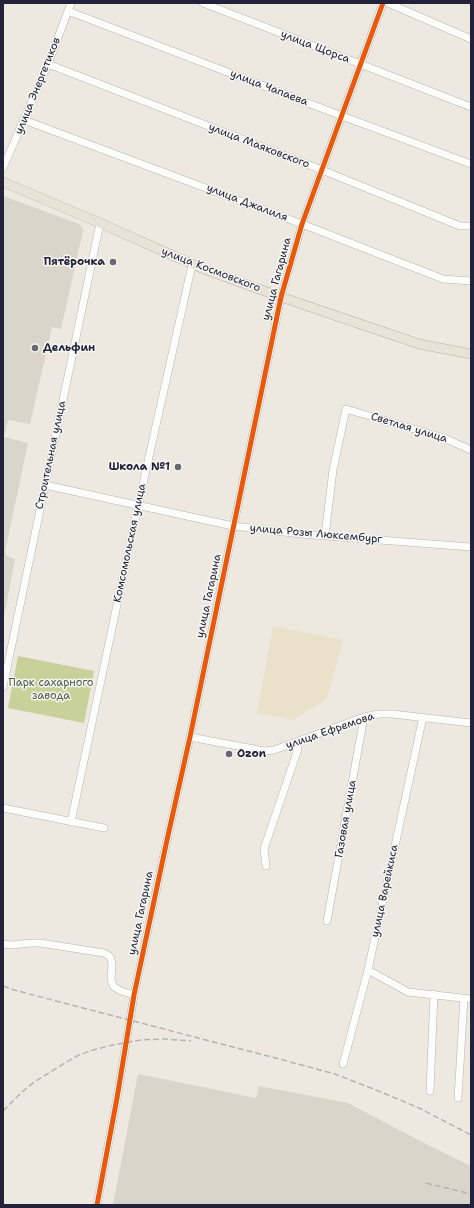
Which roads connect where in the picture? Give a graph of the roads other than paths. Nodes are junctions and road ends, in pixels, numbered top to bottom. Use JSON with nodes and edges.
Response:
{"nodes":[{"id":1,"x":71,"y":3,"type":"edge"},
{"id":2,"x":203,"y":3,"type":"edge"},
{"id":3,"x":383,"y":3,"type":"edge"},
{"id":4,"x":388,"y":3,"type":"edge"},
{"id":5,"x":68,"y":11,"type":"junction"},
{"id":6,"x":471,"y":39,"type":"edge"},
{"id":7,"x":48,"y":64,"type":"junction"},
{"id":8,"x":361,"y":65,"type":"junction"},
{"id":9,"x":471,"y":107,"type":"edge"},
{"id":10,"x":342,"y":116,"type":"junction"},
{"id":11,"x":24,"y":120,"type":"junction"},
{"id":12,"x":471,"y":164,"type":"edge"},
{"id":13,"x":3,"y":168,"type":"edge"},
{"id":14,"x":322,"y":170,"type":"junction"},
{"id":15,"x":3,"y":182,"type":"edge"},
{"id":16,"x":100,"y":223,"type":"junction"},
{"id":17,"x":302,"y":224,"type":"junction"},
{"id":18,"x":471,"y":226,"type":"edge"},
{"id":19,"x":192,"y":265,"type":"junction"},
{"id":20,"x":471,"y":281,"type":"edge"},
{"id":21,"x":281,"y":297,"type":"junction"},
{"id":22,"x":471,"y":354,"type":"edge"},
{"id":23,"x":471,"y":450,"type":"edge"},
{"id":24,"x":45,"y":485,"type":"junction"},
{"id":25,"x":138,"y":506,"type":"junction"},
{"id":26,"x":233,"y":526,"type":"junction"},
{"id":27,"x":325,"y":536,"type":"junction"},
{"id":28,"x":471,"y":547,"type":"edge"},
{"id":29,"x":3,"y":687,"type":"edge"},
{"id":30,"x":364,"y":717,"type":"junction"},
{"id":31,"x":423,"y":717,"type":"junction"},
{"id":32,"x":471,"y":723,"type":"edge"},
{"id":33,"x":190,"y":737,"type":"junction"},
{"id":34,"x":296,"y":743,"type":"junction"},
{"id":35,"x":3,"y":808,"type":"edge"},
{"id":36,"x":71,"y":822,"type":"junction"},
{"id":37,"x":104,"y":828,"type":"dead end"},
{"id":38,"x":266,"y":866,"type":"dead end"},
{"id":39,"x":327,"y":921,"type":"dead end"},
{"id":40,"x":3,"y":944,"type":"edge"},
{"id":41,"x":368,"y":970,"type":"junction"},
{"id":42,"x":434,"y":994,"type":"junction"},
{"id":43,"x":134,"y":995,"type":"junction"},
{"id":44,"x":468,"y":998,"type":"edge"},
{"id":45,"x":343,"y":1064,"type":"dead end"},
{"id":46,"x":430,"y":1091,"type":"dead end"},
{"id":47,"x":458,"y":1098,"type":"dead end"},
{"id":48,"x":97,"y":1205,"type":"edge"}],
"edges":[{"from":1,"to":5,"type":"street","name":"улица Энергетиков"},
{"from":2,"to":8,"type":"street","name":"улица Щорса"},
{"from":3,"to":8,"type":"street","name":"улица Гагарина"},
{"from":4,"to":6,"type":"street"},
{"from":5,"to":7,"type":"street","name":"улица Энергетиков"},
{"from":5,"to":10,"type":"street","name":"улица Чапаева"},
{"from":7,"to":11,"type":"street","name":"улица Энергетиков"},
{"from":7,"to":14,"type":"street","name":"улица Маяковского"},
{"from":8,"to":9,"type":"street","name":"улица Щорса"},
{"from":8,"to":10,"type":"street","name":"улица Гагарина"},
{"from":10,"to":12,"type":"street","name":"улица Чапаева"},
{"from":10,"to":14,"type":"street","name":"улица Гагарина"},
{"from":11,"to":13,"type":"street","name":"улица Энергетиков"},
{"from":11,"to":17,"type":"street","name":"улица Джалиля"},
{"from":14,"to":17,"type":"street","name":"улица Гагарина"},
{"from":14,"to":18,"type":"street","name":"улица Маяковского"},
{"from":15,"to":16,"type":"main road","name":"улица Космовского"},
{"from":16,"to":19,"type":"main road","name":"улица Космовского"},
{"from":16,"to":24,"type":"street","name":"Строительная улица"},
{"from":17,"to":20,"type":"street","name":"улица Джалиля"},
{"from":17,"to":21,"type":"street","name":"улица Гагарина"},
{"from":19,"to":21,"type":"main road","name":"улица Космовского"},
{"from":19,"to":25,"type":"street","name":"Комсомольская улица"},
{"from":21,"to":22,"type":"main road","name":"улица Космовского"},
{"from":21,"to":26,"type":"street","name":"улица Гагарина"},
{"from":23,"to":27,"type":"street","name":"Светлая улица"},
{"from":24,"to":25,"type":"street","name":"улица Розы Люксембург"},
{"from":24,"to":29,"type":"street","name":"Строительная улица"},
{"from":25,"to":26,"type":"street","name":"улица Розы Люксембург"},
{"from":25,"to":36,"type":"street","name":"Комсомольская улица"},
{"from":26,"to":27,"type":"street","name":"улица Розы Люксембург"},
{"from":26,"to":33,"type":"street","name":"улица Гагарина"},
{"from":27,"to":28,"type":"street","name":"улица Розы Люксембург"},
{"from":30,"to":31,"type":"street","name":"улица Ефремова"},
{"from":30,"to":34,"type":"street","name":"улица Ефремова"},
{"from":30,"to":39,"type":"street","name":"Газовая улица"},
{"from":31,"to":32,"type":"street","name":"улица Ефремова"},
{"from":31,"to":41,"type":"street","name":"улица Варейкиса"},
{"from":33,"to":34,"type":"street","name":"улица Ефремова"},
{"from":33,"to":43,"type":"street","name":"улица Гагарина"},
{"from":34,"to":38,"type":"street"},
{"from":35,"to":36,"type":"street"},
{"from":36,"to":37,"type":"street"},
{"from":40,"to":43,"type":"street"},
{"from":41,"to":42,"type":"street"},
{"from":41,"to":45,"type":"street","name":"улица Варейкиса"},
{"from":42,"to":44,"type":"street"},
{"from":42,"to":46,"type":"street"},
{"from":43,"to":48,"type":"street","name":"улица Гагарина"},
{"from":44,"to":47,"type":"street"}]}
